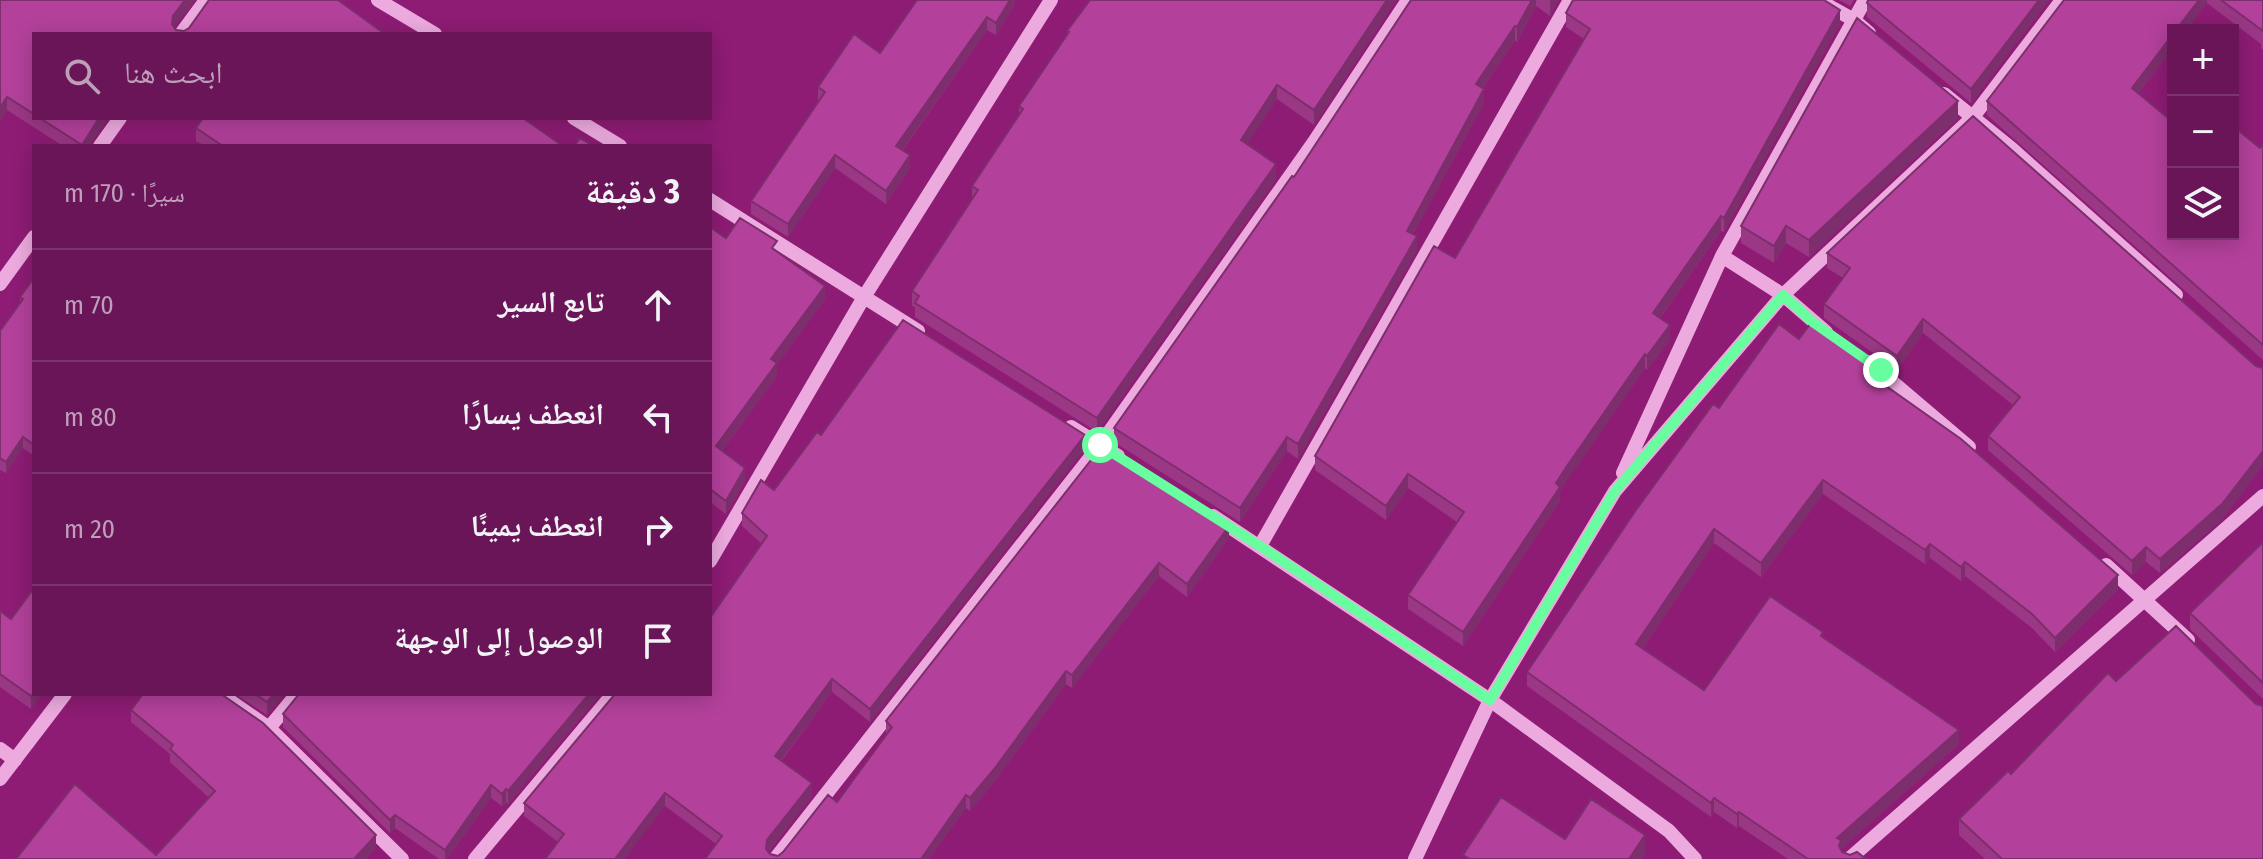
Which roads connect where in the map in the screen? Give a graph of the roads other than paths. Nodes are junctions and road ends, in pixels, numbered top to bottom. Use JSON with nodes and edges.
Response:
{"nodes":[{"id":1,"x":206,"y":0,"type":"edge"},
{"id":2,"x":378,"y":0,"type":"edge"},
{"id":3,"x":1051,"y":0,"type":"edge"},
{"id":4,"x":1408,"y":0,"type":"edge"},
{"id":5,"x":1570,"y":0,"type":"edge"},
{"id":6,"x":1818,"y":0,"type":"edge"},
{"id":7,"x":1865,"y":0,"type":"edge"},
{"id":8,"x":2062,"y":0,"type":"edge"},
{"id":9,"x":1854,"y":20,"type":"junction"},
{"id":10,"x":182,"y":32,"type":"edge"},
{"id":11,"x":432,"y":32,"type":"edge"},
{"id":12,"x":1877,"y":39,"type":"edge"},
{"id":13,"x":1937,"y":88,"type":"edge"},
{"id":14,"x":1973,"y":117,"type":"junction"},
{"id":15,"x":119,"y":120,"type":"edge"},
{"id":16,"x":577,"y":120,"type":"edge"},
{"id":17,"x":101,"y":144,"type":"edge"},
{"id":18,"x":617,"y":144,"type":"edge"},
{"id":19,"x":712,"y":201,"type":"edge"},
{"id":20,"x":32,"y":240,"type":"edge"},
{"id":21,"x":1722,"y":256,"type":"junction"},
{"id":22,"x":0,"y":284,"type":"edge"},
{"id":23,"x":1783,"y":295,"type":"junction"},
{"id":24,"x":864,"y":297,"type":"junction"},
{"id":25,"x":2183,"y":302,"type":"edge"},
{"id":26,"x":930,"y":338,"type":"edge"},
{"id":27,"x":1836,"y":339,"type":"edge"},
{"id":28,"x":1859,"y":354,"type":"edge"},
{"id":29,"x":1061,"y":421,"type":"edge"},
{"id":30,"x":1100,"y":445,"type":"junction"},
{"id":31,"x":1977,"y":453,"type":"edge"},
{"id":32,"x":1127,"y":462,"type":"edge"},
{"id":33,"x":1615,"y":491,"type":"junction"},
{"id":34,"x":2263,"y":496,"type":"edge"},
{"id":35,"x":1207,"y":512,"type":"edge"},
{"id":36,"x":1260,"y":546,"type":"junction"},
{"id":37,"x":2097,"y":557,"type":"edge"},
{"id":38,"x":712,"y":558,"type":"edge"},
{"id":39,"x":2145,"y":599,"type":"junction"},
{"id":40,"x":2199,"y":651,"type":"edge"},
{"id":41,"x":63,"y":696,"type":"edge"},
{"id":42,"x":223,"y":696,"type":"edge"},
{"id":43,"x":295,"y":696,"type":"edge"},
{"id":44,"x":611,"y":696,"type":"edge"},
{"id":45,"x":1490,"y":700,"type":"junction"},
{"id":46,"x":269,"y":728,"type":"junction"},
{"id":47,"x":0,"y":749,"type":"edge"},
{"id":48,"x":15,"y":760,"type":"junction"},
{"id":49,"x":0,"y":779,"type":"edge"},
{"id":50,"x":402,"y":859,"type":"edge"},
{"id":51,"x":475,"y":859,"type":"edge"},
{"id":52,"x":775,"y":859,"type":"edge"},
{"id":53,"x":1415,"y":859,"type":"edge"},
{"id":54,"x":1695,"y":859,"type":"edge"},
{"id":55,"x":1849,"y":859,"type":"edge"}],
"edges":[{"from":1,"to":10,"type":"street"},
{"from":2,"to":11,"type":"street"},
{"from":3,"to":24,"type":"street"},
{"from":4,"to":30,"type":"street"},
{"from":5,"to":36,"type":"street"},
{"from":6,"to":9,"type":"street"},
{"from":7,"to":9,"type":"street"},
{"from":8,"to":14,"type":"street"},
{"from":9,"to":12,"type":"street"},
{"from":9,"to":21,"type":"street"},
{"from":13,"to":14,"type":"street"},
{"from":14,"to":23,"type":"street"},
{"from":14,"to":25,"type":"street"},
{"from":15,"to":17,"type":"street"},
{"from":16,"to":18,"type":"street"},
{"from":19,"to":24,"type":"street"},
{"from":20,"to":22,"type":"street"},
{"from":21,"to":23,"type":"street"},
{"from":21,"to":33,"type":"street"},
{"from":23,"to":27,"type":"street"},
{"from":23,"to":33,"type":"street"},
{"from":24,"to":26,"type":"street"},
{"from":24,"to":38,"type":"street"},
{"from":28,"to":31,"type":"street"},
{"from":29,"to":30,"type":"street"},
{"from":30,"to":32,"type":"street"},
{"from":30,"to":52,"type":"street"},
{"from":33,"to":45,"type":"street"},
{"from":34,"to":39,"type":"street"},
{"from":35,"to":36,"type":"street"},
{"from":36,"to":45,"type":"street"},
{"from":37,"to":39,"type":"street"},
{"from":39,"to":40,"type":"street"},
{"from":39,"to":55,"type":"street"},
{"from":41,"to":48,"type":"street"},
{"from":42,"to":46,"type":"street"},
{"from":43,"to":46,"type":"street"},
{"from":44,"to":51,"type":"street"},
{"from":45,"to":53,"type":"street"},
{"from":45,"to":54,"type":"street"},
{"from":46,"to":50,"type":"street"},
{"from":47,"to":48,"type":"street"},
{"from":48,"to":49,"type":"street"}]}
